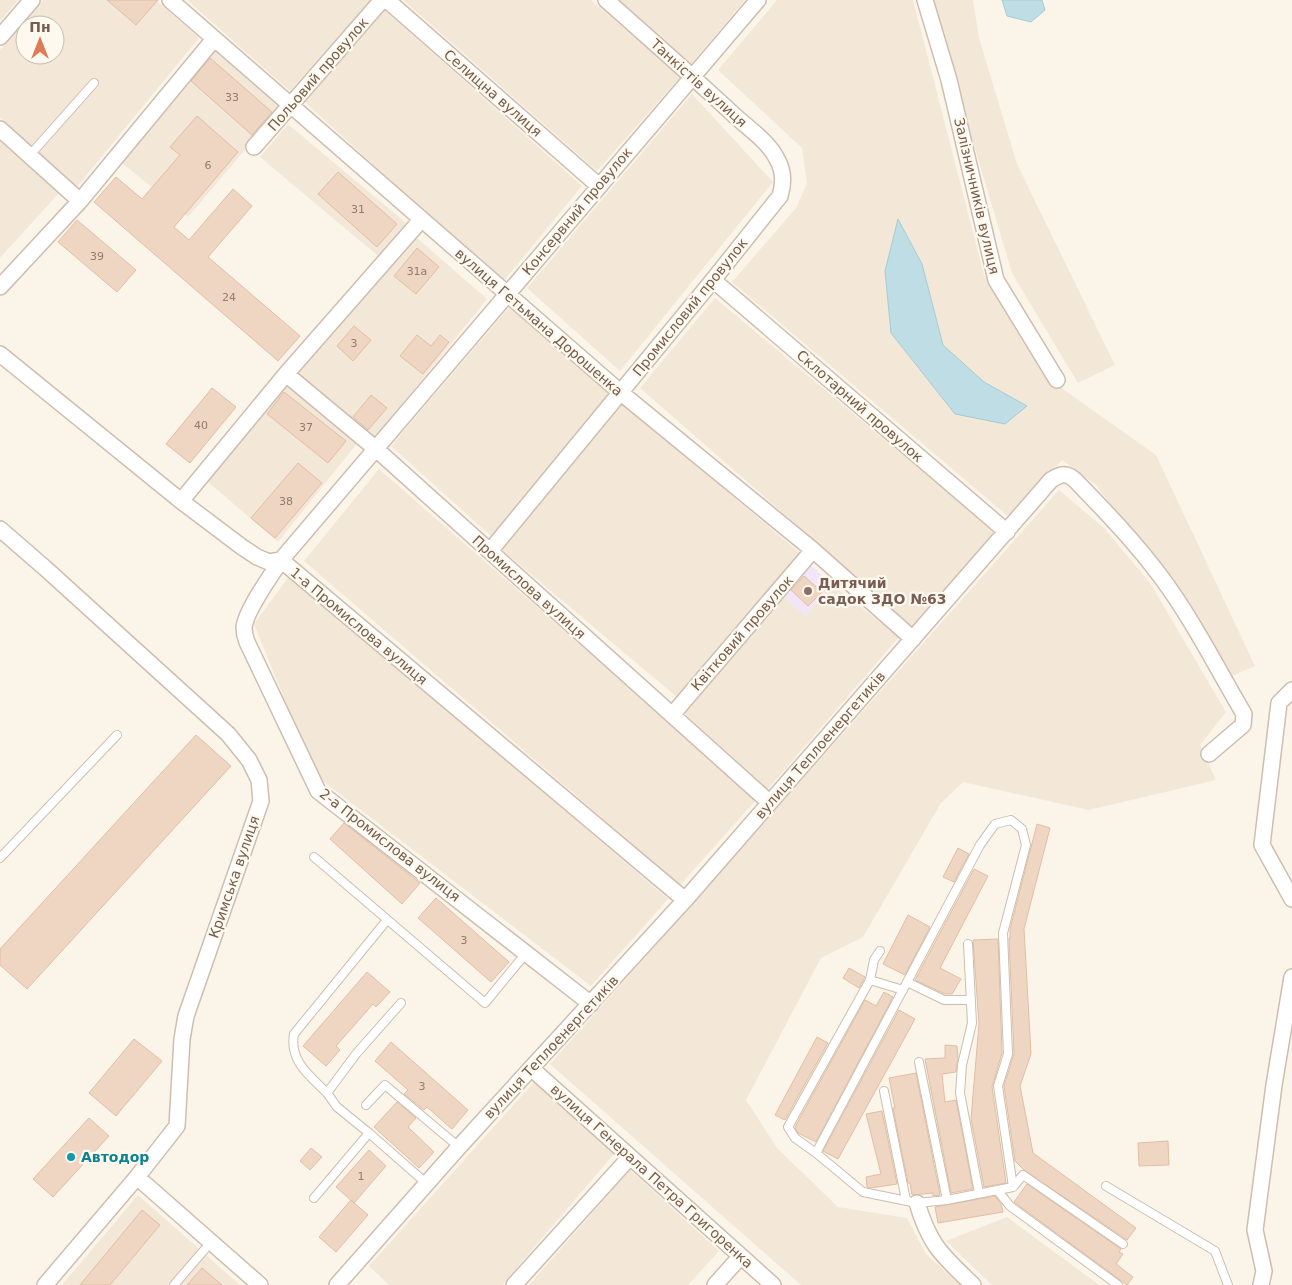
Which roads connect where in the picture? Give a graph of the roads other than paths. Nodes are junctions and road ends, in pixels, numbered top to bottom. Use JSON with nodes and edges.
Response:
{"nodes":[{"id":1,"x":32,"y":0,"type":"edge"},
{"id":2,"x":170,"y":0,"type":"edge"},
{"id":3,"x":382,"y":0,"type":"edge"},
{"id":4,"x":386,"y":0,"type":"edge"},
{"id":5,"x":606,"y":0,"type":"edge"},
{"id":6,"x":758,"y":0,"type":"edge"},
{"id":7,"x":925,"y":0,"type":"edge"},
{"id":8,"x":0,"y":37,"type":"edge"},
{"id":9,"x":214,"y":39,"type":"junction"},
{"id":10,"x":693,"y":77,"type":"junction"},
{"id":11,"x":94,"y":83,"type":"dead end"},
{"id":12,"x":291,"y":106,"type":"junction"},
{"id":13,"x":0,"y":129,"type":"edge"},
{"id":14,"x":254,"y":147,"type":"dead end"},
{"id":15,"x":30,"y":156,"type":"junction"},
{"id":16,"x":782,"y":174,"type":"joint"},
{"id":17,"x":598,"y":186,"type":"junction"},
{"id":18,"x":80,"y":201,"type":"junction"},
{"id":19,"x":421,"y":220,"type":"junction"},
{"id":20,"x":713,"y":280,"type":"junction"},
{"id":21,"x":0,"y":287,"type":"edge"},
{"id":22,"x":507,"y":294,"type":"junction"},
{"id":23,"x":0,"y":354,"type":"edge"},
{"id":24,"x":286,"y":374,"type":"junction"},
{"id":25,"x":1057,"y":380,"type":"dead end"},
{"id":26,"x":620,"y":392,"type":"junction"},
{"id":27,"x":376,"y":449,"type":"junction"},
{"id":28,"x":180,"y":501,"type":"junction"},
{"id":29,"x":0,"y":529,"type":"edge"},
{"id":30,"x":1007,"y":532,"type":"junction"},
{"id":31,"x":813,"y":550,"type":"junction"},
{"id":32,"x":490,"y":551,"type":"junction"},
{"id":33,"x":281,"y":560,"type":"junction"},
{"id":34,"x":913,"y":639,"type":"junction"},
{"id":35,"x":1292,"y":690,"type":"edge"},
{"id":36,"x":672,"y":715,"type":"junction"},
{"id":37,"x":117,"y":736,"type":"dead end"},
{"id":38,"x":1208,"y":754,"type":"dead end"},
{"id":39,"x":769,"y":802,"type":"junction"},
{"id":40,"x":314,"y":857,"type":"dead end"},
{"id":41,"x":0,"y":858,"type":"edge"},
{"id":42,"x":1292,"y":899,"type":"edge"},
{"id":43,"x":685,"y":900,"type":"junction"},
{"id":44,"x":387,"y":920,"type":"junction"},
{"id":45,"x":968,"y":944,"type":"dead end"},
{"id":46,"x":880,"y":951,"type":"dead end"},
{"id":47,"x":527,"y":952,"type":"junction"},
{"id":48,"x":1292,"y":976,"type":"edge"},
{"id":49,"x":870,"y":980,"type":"junction"},
{"id":50,"x":907,"y":982,"type":"junction"},
{"id":51,"x":903,"y":990,"type":"junction"},
{"id":52,"x":971,"y":1000,"type":"junction"},
{"id":53,"x":402,"y":1003,"type":"dead end"},
{"id":54,"x":591,"y":1004,"type":"junction"},
{"id":55,"x":919,"y":1062,"type":"dead end"},
{"id":56,"x":531,"y":1068,"type":"junction"},
{"id":57,"x":884,"y":1091,"type":"dead end"},
{"id":58,"x":327,"y":1093,"type":"junction"},
{"id":59,"x":366,"y":1105,"type":"dead end"},
{"id":60,"x":369,"y":1133,"type":"junction"},
{"id":61,"x":459,"y":1147,"type":"junction"},
{"id":62,"x":816,"y":1153,"type":"junction"},
{"id":63,"x":630,"y":1157,"type":"junction"},
{"id":64,"x":137,"y":1177,"type":"junction"},
{"id":65,"x":426,"y":1183,"type":"junction"},
{"id":66,"x":1106,"y":1186,"type":"dead end"},
{"id":67,"x":1013,"y":1187,"type":"junction"},
{"id":68,"x":997,"y":1190,"type":"junction"},
{"id":69,"x":979,"y":1193,"type":"junction"},
{"id":70,"x":314,"y":1198,"type":"dead end"},
{"id":71,"x":947,"y":1200,"type":"junction"},
{"id":72,"x":911,"y":1202,"type":"junction"},
{"id":73,"x":211,"y":1242,"type":"junction"},
{"id":74,"x":1123,"y":1244,"type":"dead end"},
{"id":75,"x":740,"y":1256,"type":"junction"},
{"id":76,"x":257,"y":1284,"type":"edge"},
{"id":77,"x":45,"y":1285,"type":"edge"},
{"id":78,"x":174,"y":1285,"type":"edge"},
{"id":79,"x":337,"y":1285,"type":"edge"},
{"id":80,"x":514,"y":1285,"type":"edge"},
{"id":81,"x":716,"y":1285,"type":"edge"},
{"id":82,"x":773,"y":1285,"type":"edge"},
{"id":83,"x":974,"y":1285,"type":"edge"},
{"id":84,"x":1118,"y":1285,"type":"edge"},
{"id":85,"x":1228,"y":1285,"type":"edge"},
{"id":86,"x":1261,"y":1285,"type":"edge"}],
"edges":[{"from":1,"to":8,"type":"street"},
{"from":2,"to":9,"type":"street","name":"вулиця Гетьмана Дорошенка"},
{"from":3,"to":12,"type":"street","name":"Польовий провулок"},
{"from":4,"to":17,"type":"street","name":"Селищна вулиця"},
{"from":5,"to":10,"type":"street","name":"Танкістів вулиця"},
{"from":6,"to":10,"type":"street","name":"Консервний провулок"},
{"from":7,"to":25,"type":"street","name":"Залізничників вулиця"},
{"from":9,"to":12,"type":"street","name":"вулиця Гетьмана Дорошенка"},
{"from":9,"to":18,"type":"street"},
{"from":10,"to":16,"type":"street","name":"Танкістів вулиця"},
{"from":10,"to":17,"type":"street","name":"Консервний провулок"},
{"from":11,"to":15,"type":"lane"},
{"from":12,"to":14,"type":"street","name":"Польовий провулок"},
{"from":12,"to":19,"type":"street","name":"вулиця Гетьмана Дорошенка"},
{"from":13,"to":15,"type":"street"},
{"from":15,"to":18,"type":"street"},
{"from":16,"to":20,"type":"street","name":"Промисловий провулок"},
{"from":17,"to":22,"type":"street","name":"Консервний провулок"},
{"from":18,"to":21,"type":"street"},
{"from":19,"to":22,"type":"street","name":"вулиця Гетьмана Дорошенка"},
{"from":19,"to":24,"type":"street"},
{"from":20,"to":26,"type":"street","name":"Промисловий провулок"},
{"from":20,"to":30,"type":"street","name":"Склотарний провулок"},
{"from":22,"to":26,"type":"street","name":"вулиця Гетьмана Дорошенка"},
{"from":22,"to":27,"type":"street","name":"Консервний провулок"},
{"from":23,"to":28,"type":"street","name":"1-а Промислова вулиця"},
{"from":24,"to":27,"type":"street","name":"Промислова вулиця"},
{"from":24,"to":28,"type":"street"},
{"from":26,"to":31,"type":"street","name":"вулиця Гетьмана Дорошенка"},
{"from":26,"to":32,"type":"street","name":"Промисловий провулок"},
{"from":27,"to":32,"type":"street","name":"Промислова вулиця"},
{"from":27,"to":33,"type":"street","name":"Консервний провулок"},
{"from":28,"to":33,"type":"street","name":"1-а Промислова вулиця"},
{"from":29,"to":64,"type":"street","name":"Кримська вулиця"},
{"from":30,"to":34,"type":"street","name":"вулиця Теплоенергетиків"},
{"from":30,"to":38,"type":"street","name":"вулиця Теплоенергетиків"},
{"from":31,"to":34,"type":"street","name":"вулиця Гетьмана Дорошенка"},
{"from":31,"to":36,"type":"street","name":"Квітковий провулок"},
{"from":32,"to":36,"type":"street","name":"Промислова вулиця"},
{"from":33,"to":43,"type":"street","name":"1-а Промислова вулиця"},
{"from":33,"to":47,"type":"street","name":"2-а Промислова вулиця"},
{"from":34,"to":39,"type":"street","name":"вулиця Теплоенергетиків"},
{"from":35,"to":42,"type":"street"},
{"from":36,"to":39,"type":"street","name":"Промислова вулиця"},
{"from":37,"to":41,"type":"lane"},
{"from":39,"to":43,"type":"street","name":"вулиця Теплоенергетиків"},
{"from":40,"to":44,"type":"lane"},
{"from":43,"to":54,"type":"street","name":"вулиця Теплоенергетиків"},
{"from":44,"to":47,"type":"lane"},
{"from":44,"to":58,"type":"lane"},
{"from":45,"to":52,"type":"lane"},
{"from":46,"to":49,"type":"lane"},
{"from":47,"to":54,"type":"street","name":"2-а Промислова вулиця"},
{"from":48,"to":86,"type":"street"},
{"from":49,"to":51,"type":"lane"},
{"from":49,"to":62,"type":"lane"},
{"from":50,"to":51,"type":"lane"},
{"from":50,"to":52,"type":"lane"},
{"from":50,"to":67,"type":"lane"},
{"from":51,"to":62,"type":"lane"},
{"from":52,"to":69,"type":"lane"},
{"from":53,"to":58,"type":"lane"},
{"from":54,"to":56,"type":"street","name":"вулиця Теплоенергетиків"},
{"from":55,"to":71,"type":"lane"},
{"from":56,"to":61,"type":"street","name":"вулиця Теплоенергетиків"},
{"from":56,"to":63,"type":"street","name":"вулиця Генерала Петра Григоренка"},
{"from":57,"to":72,"type":"lane"},
{"from":58,"to":60,"type":"lane"},
{"from":59,"to":61,"type":"lane"},
{"from":60,"to":65,"type":"lane"},
{"from":60,"to":70,"type":"lane"},
{"from":61,"to":65,"type":"street","name":"вулиця Теплоенергетиків"},
{"from":62,"to":72,"type":"lane"},
{"from":63,"to":75,"type":"street","name":"вулиця Генерала Петра Григоренка"},
{"from":63,"to":80,"type":"street"},
{"from":64,"to":73,"type":"street"},
{"from":64,"to":77,"type":"street","name":"Кримська вулиця"},
{"from":65,"to":79,"type":"street","name":"вулиця Теплоенергетиків"},
{"from":66,"to":85,"type":"lane"},
{"from":67,"to":68,"type":"lane"},
{"from":67,"to":74,"type":"lane"},
{"from":68,"to":69,"type":"lane"},
{"from":68,"to":84,"type":"lane"},
{"from":69,"to":71,"type":"lane"},
{"from":71,"to":72,"type":"lane"},
{"from":72,"to":83,"type":"street"},
{"from":73,"to":76,"type":"street"},
{"from":73,"to":78,"type":"lane"},
{"from":75,"to":81,"type":"street"},
{"from":75,"to":82,"type":"street","name":"вулиця Генерала Петра Григоренка"}]}
